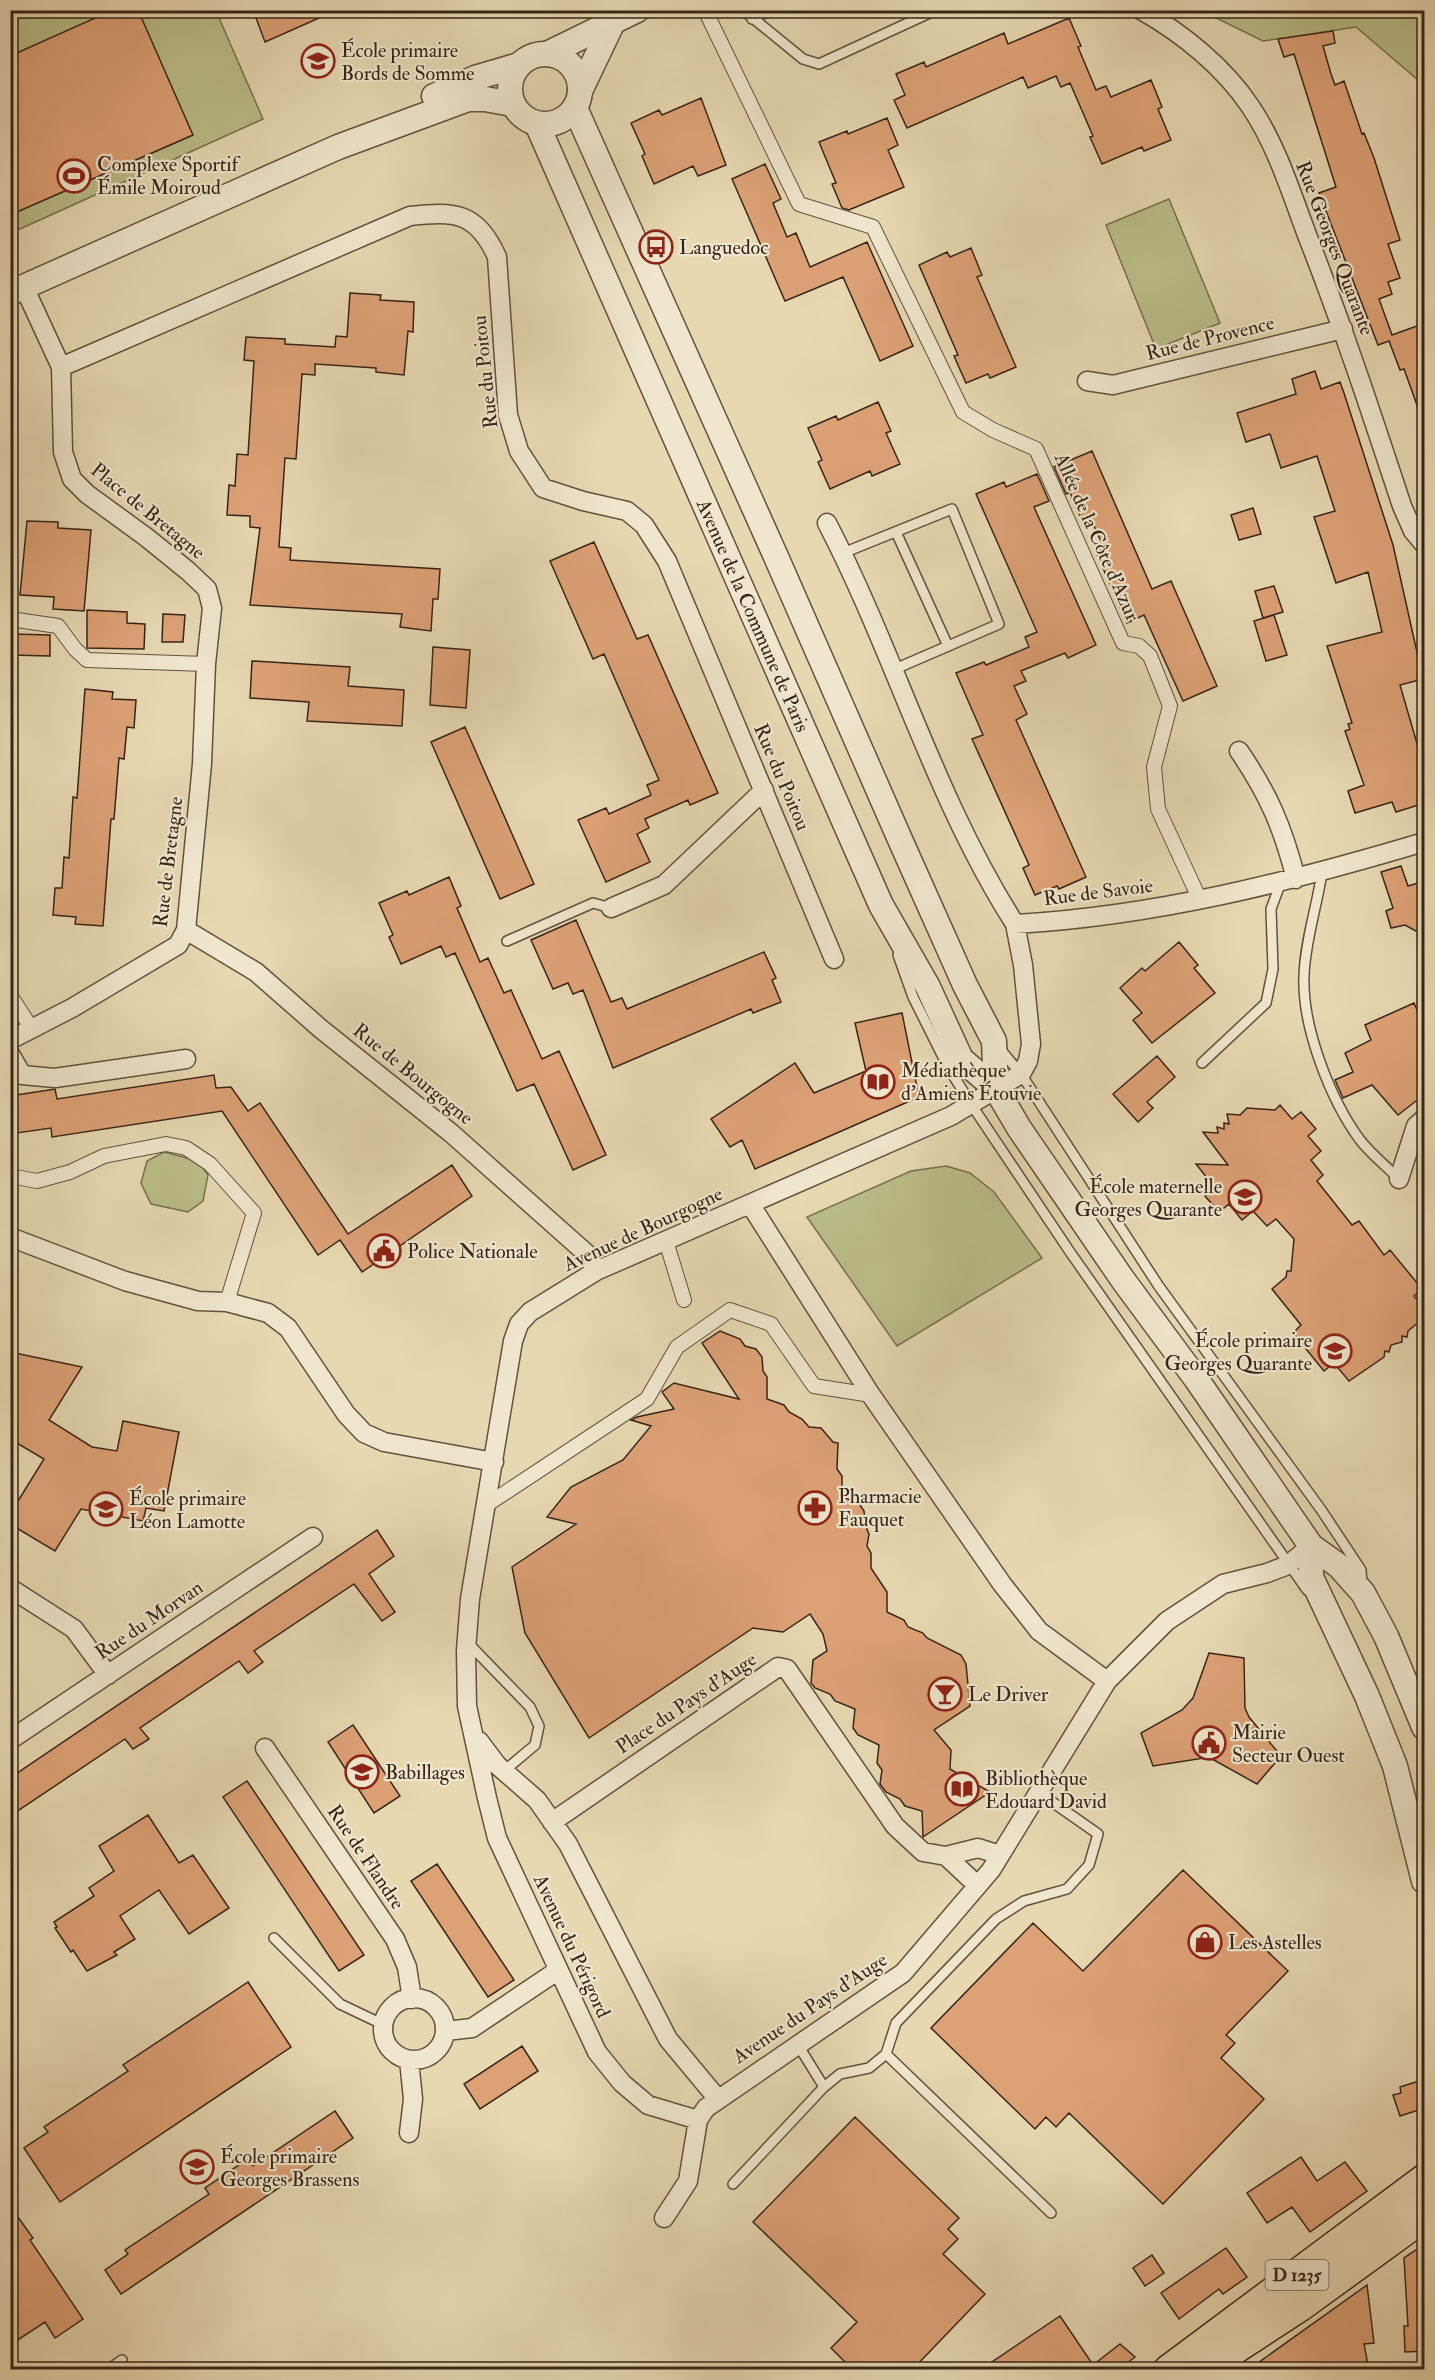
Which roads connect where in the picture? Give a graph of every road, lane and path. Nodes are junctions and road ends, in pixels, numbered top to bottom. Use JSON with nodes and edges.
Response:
{"nodes":[{"id":1,"x":637,"y":10,"type":"edge"},
{"id":2,"x":705,"y":10,"type":"edge"},
{"id":3,"x":743,"y":10,"type":"edge"},
{"id":4,"x":771,"y":10,"type":"edge"},
{"id":5,"x":936,"y":10,"type":"edge"},
{"id":6,"x":1141,"y":10,"type":"edge"},
{"id":7,"x":752,"y":19,"type":"junction"},
{"id":8,"x":613,"y":22,"type":"junction"},
{"id":9,"x":547,"y":54,"type":"junction"},
{"id":10,"x":519,"y":65,"type":"junction"},
{"id":11,"x":577,"y":99,"type":"junction"},
{"id":12,"x":513,"y":104,"type":"junction"},
{"id":13,"x":537,"y":124,"type":"junction"},
{"id":14,"x":338,"y":147,"type":"junction"},
{"id":15,"x":17,"y":290,"type":"edge"},
{"id":16,"x":1343,"y":328,"type":"junction"},
{"id":17,"x":61,"y":367,"type":"junction"},
{"id":18,"x":1087,"y":381,"type":"dead end"},
{"id":19,"x":827,"y":523,"type":"dead end"},
{"id":20,"x":896,"y":531,"type":"junction"},
{"id":21,"x":1425,"y":544,"type":"edge"},
{"id":22,"x":843,"y":553,"type":"junction"},
{"id":23,"x":10,"y":619,"type":"edge"},
{"id":24,"x":948,"y":646,"type":"junction"},
{"id":25,"x":206,"y":664,"type":"junction"},
{"id":26,"x":895,"y":669,"type":"junction"},
{"id":27,"x":1239,"y":751,"type":"dead end"},
{"id":28,"x":764,"y":790,"type":"junction"},
{"id":29,"x":1425,"y":842,"type":"edge"},
{"id":30,"x":1322,"y":872,"type":"junction"},
{"id":31,"x":1288,"y":881,"type":"junction"},
{"id":32,"x":1200,"y":900,"type":"junction"},
{"id":33,"x":881,"y":904,"type":"junction"},
{"id":34,"x":611,"y":908,"type":"joint"},
{"id":35,"x":1015,"y":924,"type":"junction"},
{"id":36,"x":186,"y":930,"type":"junction"},
{"id":37,"x":507,"y":941,"type":"dead end"},
{"id":38,"x":834,"y":959,"type":"dead end"},
{"id":39,"x":10,"y":995,"type":"edge"},
{"id":40,"x":32,"y":1029,"type":"junction"},
{"id":41,"x":10,"y":1040,"type":"edge"},
{"id":42,"x":994,"y":1041,"type":"junction"},
{"id":43,"x":10,"y":1054,"type":"edge"},
{"id":44,"x":186,"y":1059,"type":"dead end"},
{"id":45,"x":1202,"y":1063,"type":"dead end"},
{"id":46,"x":1021,"y":1074,"type":"junction"},
{"id":47,"x":996,"y":1089,"type":"junction"},
{"id":48,"x":971,"y":1104,"type":"junction"},
{"id":49,"x":1425,"y":1119,"type":"edge"},
{"id":50,"x":10,"y":1176,"type":"edge"},
{"id":51,"x":1399,"y":1179,"type":"joint"},
{"id":52,"x":750,"y":1204,"type":"junction"},
{"id":53,"x":10,"y":1237,"type":"edge"},
{"id":54,"x":666,"y":1241,"type":"junction"},
{"id":55,"x":596,"y":1271,"type":"junction"},
{"id":56,"x":684,"y":1300,"type":"dead end"},
{"id":57,"x":227,"y":1302,"type":"junction"},
{"id":58,"x":871,"y":1395,"type":"junction"},
{"id":59,"x":494,"y":1462,"type":"junction"},
{"id":60,"x":488,"y":1504,"type":"junction"},
{"id":61,"x":313,"y":1537,"type":"dead end"},
{"id":62,"x":1311,"y":1546,"type":"junction"},
{"id":63,"x":1288,"y":1565,"type":"junction"},
{"id":64,"x":10,"y":1588,"type":"edge"},
{"id":65,"x":1363,"y":1593,"type":"junction"},
{"id":66,"x":1330,"y":1620,"type":"junction"},
{"id":67,"x":467,"y":1641,"type":"junction"},
{"id":68,"x":108,"y":1675,"type":"junction"},
{"id":69,"x":1107,"y":1681,"type":"junction"},
{"id":70,"x":1425,"y":1726,"type":"edge"},
{"id":71,"x":475,"y":1736,"type":"junction"},
{"id":72,"x":10,"y":1740,"type":"edge"},
{"id":73,"x":266,"y":1748,"type":"dead end"},
{"id":74,"x":504,"y":1771,"type":"junction"},
{"id":75,"x":1038,"y":1792,"type":"junction"},
{"id":76,"x":552,"y":1822,"type":"junction"},
{"id":77,"x":1000,"y":1855,"type":"junction"},
{"id":78,"x":946,"y":1856,"type":"junction"},
{"id":79,"x":1425,"y":1881,"type":"edge"},
{"id":80,"x":977,"y":1886,"type":"junction"},
{"id":81,"x":274,"y":1938,"type":"dead end"},
{"id":82,"x":557,"y":1971,"type":"junction"},
{"id":83,"x":412,"y":1999,"type":"junction"},
{"id":84,"x":382,"y":2025,"type":"junction"},
{"id":85,"x":446,"y":2031,"type":"junction"},
{"id":86,"x":798,"y":2045,"type":"junction"},
{"id":87,"x":886,"y":2054,"type":"junction"},
{"id":88,"x":410,"y":2060,"type":"junction"},
{"id":89,"x":824,"y":2087,"type":"junction"},
{"id":90,"x":717,"y":2098,"type":"junction"},
{"id":91,"x":698,"y":2120,"type":"junction"},
{"id":92,"x":410,"y":2133,"type":"dead end"},
{"id":93,"x":1425,"y":2180,"type":"edge"},
{"id":94,"x":733,"y":2184,"type":"dead end"},
{"id":95,"x":1051,"y":2212,"type":"dead end"},
{"id":96,"x":1425,"y":2216,"type":"edge"},
{"id":97,"x":664,"y":2218,"type":"dead end"},
{"id":98,"x":122,"y":2360,"type":"dead end"},
{"id":99,"x":108,"y":2370,"type":"edge"},
{"id":100,"x":1170,"y":2370,"type":"edge"},
{"id":101,"x":1202,"y":2370,"type":"edge"}],
"edges":[{"from":1,"to":8,"type":"street"},
{"from":2,"to":32,"type":"street","name":"Allée de la Côte d'Azur"},
{"from":3,"to":7,"type":"lane"},
{"from":4,"to":7,"type":"lane"},
{"from":5,"to":7,"type":"lane"},
{"from":6,"to":16,"type":"street","name":"Rue Georges Quarante"},
{"from":8,"to":9,"type":"street"},
{"from":8,"to":11,"type":"street"},
{"from":9,"to":10,"type":"street"},
{"from":9,"to":11,"type":"street"},
{"from":10,"to":12,"type":"street"},
{"from":10,"to":14,"type":"street"},
{"from":11,"to":13,"type":"street"},
{"from":11,"to":42,"type":"street","name":"Avenue de la Commune de Paris"},
{"from":12,"to":13,"type":"street"},
{"from":12,"to":14,"type":"street"},
{"from":13,"to":33,"type":"street","name":"Avenue de la Commune de Paris"},
{"from":14,"to":15,"type":"street"},
{"from":15,"to":17,"type":"street","name":"Place de Bretagne"},
{"from":16,"to":18,"type":"street","name":"Rue de Provence"},
{"from":16,"to":21,"type":"street","name":"Rue Georges Quarante"},
{"from":17,"to":25,"type":"street","name":"Place de Bretagne"},
{"from":17,"to":28,"type":"street","name":"Rue du Poitou"},
{"from":19,"to":22,"type":"street"},
{"from":20,"to":22,"type":"lane"},
{"from":20,"to":24,"type":"lane"},
{"from":20,"to":24,"type":"lane"},
{"from":22,"to":26,"type":"street"},
{"from":23,"to":25,"type":"street"},
{"from":24,"to":26,"type":"lane"},
{"from":25,"to":36,"type":"street","name":"Rue de Bretagne"},
{"from":26,"to":35,"type":"street"},
{"from":27,"to":31,"type":"street"},
{"from":28,"to":34,"type":"street"},
{"from":28,"to":38,"type":"street","name":"Rue du Poitou"},
{"from":29,"to":30,"type":"street","name":"Rue de Savoie"},
{"from":30,"to":31,"type":"street","name":"Rue de Savoie"},
{"from":30,"to":51,"type":"lane"},
{"from":31,"to":32,"type":"street","name":"Rue de Savoie"},
{"from":31,"to":45,"type":"lane"},
{"from":32,"to":35,"type":"street","name":"Rue de Savoie"},
{"from":33,"to":47,"type":"street","name":"Avenue de la Commune de Paris"},
{"from":33,"to":48,"type":"lane"},
{"from":34,"to":37,"type":"lane"},
{"from":35,"to":46,"type":"street"},
{"from":36,"to":40,"type":"street","name":"Rue de Bretagne"},
{"from":36,"to":55,"type":"street","name":"Rue de Bourgogne"},
{"from":39,"to":40,"type":"street"},
{"from":40,"to":41,"type":"street","name":"Rue de Bretagne"},
{"from":42,"to":46,"type":"lane"},
{"from":42,"to":47,"type":"street","name":"Avenue de la Commune de Paris"},
{"from":43,"to":44,"type":"street"},
{"from":46,"to":47,"type":"street","name":"Avenue de Bourgogne"},
{"from":46,"to":65,"type":"lane"},
{"from":47,"to":48,"type":"street","name":"Avenue de Bourgogne"},
{"from":47,"to":62,"type":"street","name":"Avenue de la Commune de Paris"},
{"from":48,"to":52,"type":"street","name":"Avenue de Bourgogne"},
{"from":48,"to":63,"type":"lane"},
{"from":49,"to":51,"type":"street"},
{"from":50,"to":57,"type":"street"},
{"from":52,"to":54,"type":"street","name":"Avenue de Bourgogne"},
{"from":52,"to":58,"type":"street"},
{"from":53,"to":57,"type":"street"},
{"from":54,"to":55,"type":"street","name":"Avenue de Bourgogne"},
{"from":54,"to":56,"type":"street"},
{"from":55,"to":59,"type":"street","name":"Avenue de Bourgogne"},
{"from":57,"to":59,"type":"street"},
{"from":58,"to":60,"type":"street"},
{"from":58,"to":69,"type":"street"},
{"from":59,"to":60,"type":"street","name":"Avenue du Périgord"},
{"from":60,"to":67,"type":"street","name":"Avenue du Périgord"},
{"from":61,"to":68,"type":"street","name":"Rue du Morvan"},
{"from":62,"to":63,"type":"street","name":"Avenue du Pays d'Auge"},
{"from":62,"to":65,"type":"street","name":"Avenue de la Commune de Paris"},
{"from":62,"to":66,"type":"street"},
{"from":63,"to":66,"type":"lane"},
{"from":63,"to":69,"type":"street","name":"Avenue du Pays d'Auge"},
{"from":64,"to":68,"type":"street"},
{"from":65,"to":70,"type":"street","name":"Avenue de la Commune de Paris"},
{"from":66,"to":79,"type":"street"},
{"from":67,"to":71,"type":"street","name":"Avenue du Périgord"},
{"from":67,"to":74,"type":"lane"},
{"from":68,"to":72,"type":"street","name":"Rue du Morvan"},
{"from":69,"to":75,"type":"street","name":"Avenue du Pays d'Auge"},
{"from":71,"to":74,"type":"street","name":"Avenue du Périgord"},
{"from":71,"to":82,"type":"street","name":"Avenue du Périgord"},
{"from":73,"to":83,"type":"street","name":"Rue de Flandre"},
{"from":74,"to":76,"type":"street","name":"Avenue du Périgord"},
{"from":75,"to":77,"type":"street","name":"Avenue du Pays d'Auge"},
{"from":75,"to":87,"type":"lane"},
{"from":76,"to":78,"type":"street","name":"Place du Pays d'Auge"},
{"from":76,"to":90,"type":"street","name":"Avenue du Périgord"},
{"from":77,"to":78,"type":"street"},
{"from":77,"to":80,"type":"street","name":"Avenue du Pays d'Auge"},
{"from":78,"to":80,"type":"street","name":"Place du Pays d'Auge"},
{"from":80,"to":86,"type":"street","name":"Avenue du Pays d'Auge"},
{"from":81,"to":84,"type":"lane"},
{"from":82,"to":85,"type":"street"},
{"from":82,"to":91,"type":"street","name":"Avenue du Périgord"},
{"from":83,"to":84,"type":"street"},
{"from":83,"to":85,"type":"street"},
{"from":84,"to":88,"type":"street"},
{"from":85,"to":88,"type":"street"},
{"from":86,"to":89,"type":"lane"},
{"from":86,"to":90,"type":"street","name":"Avenue du Pays d'Auge"},
{"from":87,"to":89,"type":"lane"},
{"from":87,"to":95,"type":"lane"},
{"from":88,"to":92,"type":"street"},
{"from":89,"to":94,"type":"lane"},
{"from":90,"to":91,"type":"street","name":"Avenue du Pays d'Auge"},
{"from":91,"to":97,"type":"street"},
{"from":93,"to":100,"type":"main road","number":"D 1235"},
{"from":96,"to":101,"type":"main road","number":"D 1235"},
{"from":98,"to":99,"type":"lane"}]}
